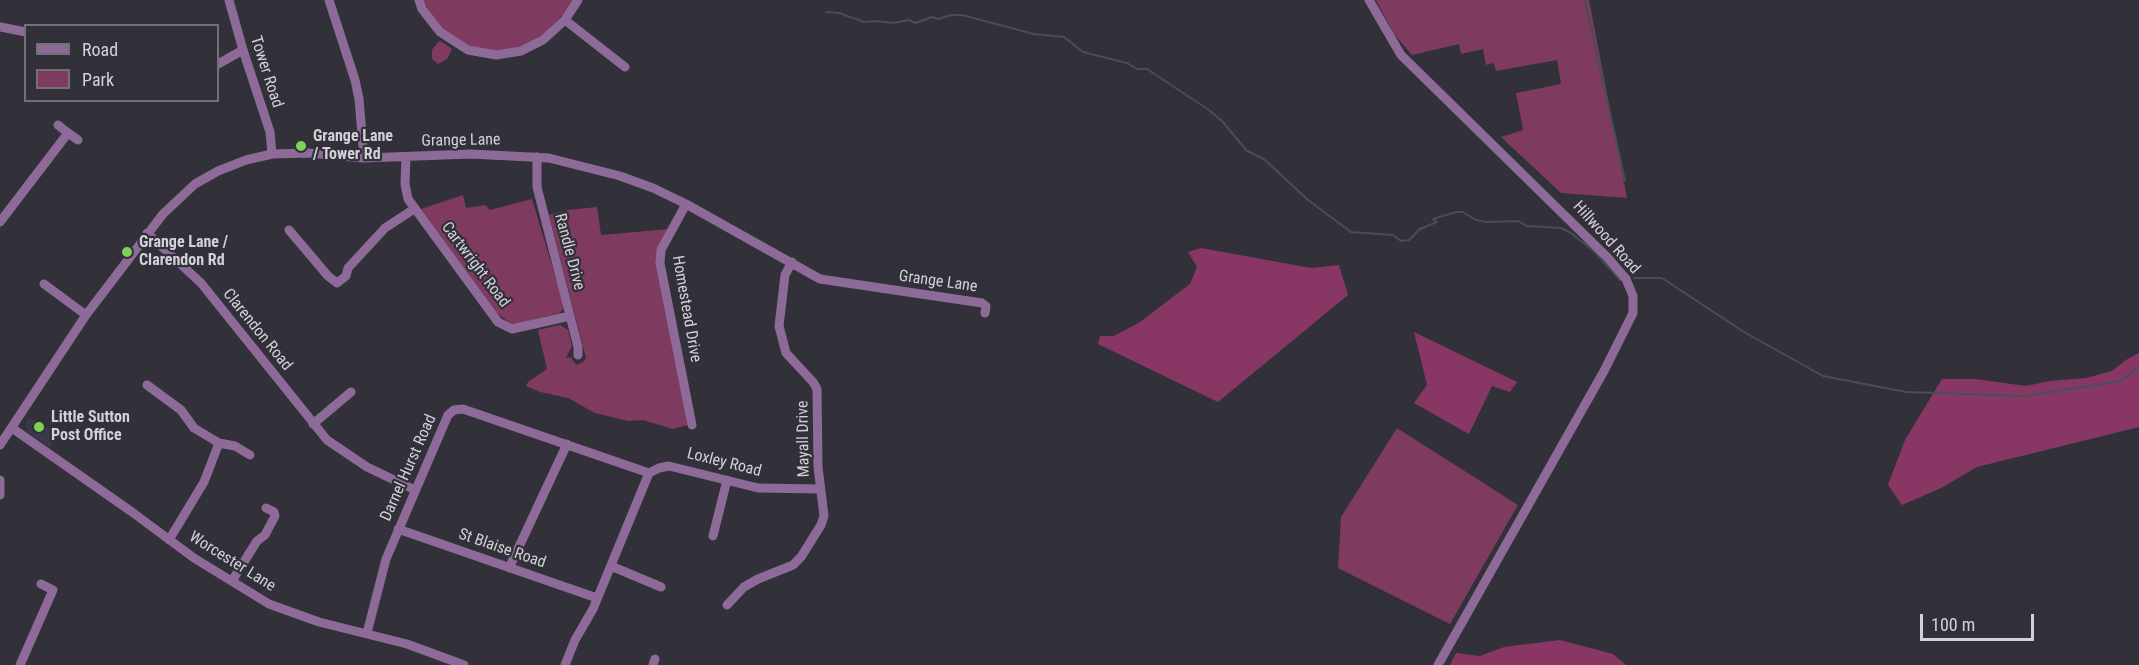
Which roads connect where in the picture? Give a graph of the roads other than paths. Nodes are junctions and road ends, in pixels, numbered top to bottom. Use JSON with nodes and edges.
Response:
{"nodes":[{"id":1,"x":229,"y":0,"type":"edge"},
{"id":2,"x":329,"y":0,"type":"edge"},
{"id":3,"x":419,"y":0,"type":"edge"},
{"id":4,"x":578,"y":0,"type":"edge"},
{"id":5,"x":1369,"y":0,"type":"edge"},
{"id":6,"x":565,"y":20,"type":"junction"},
{"id":7,"x":0,"y":27,"type":"edge"},
{"id":8,"x":24,"y":32,"type":"edge"},
{"id":9,"x":243,"y":50,"type":"junction"},
{"id":10,"x":219,"y":63,"type":"edge"},
{"id":11,"x":625,"y":67,"type":"dead end"},
{"id":12,"x":58,"y":125,"type":"dead end"},
{"id":13,"x":68,"y":133,"type":"junction"},
{"id":14,"x":78,"y":140,"type":"dead end"},
{"id":15,"x":272,"y":154,"type":"junction"},
{"id":16,"x":406,"y":157,"type":"junction"},
{"id":17,"x":537,"y":157,"type":"junction"},
{"id":18,"x":364,"y":158,"type":"junction"},
{"id":19,"x":686,"y":204,"type":"junction"},
{"id":20,"x":414,"y":209,"type":"junction"},
{"id":21,"x":0,"y":222,"type":"edge"},
{"id":22,"x":289,"y":230,"type":"dead end"},
{"id":23,"x":147,"y":233,"type":"junction"},
{"id":24,"x":792,"y":262,"type":"junction"},
{"id":25,"x":44,"y":284,"type":"dead end"},
{"id":26,"x":53,"y":292,"type":"junction"},
{"id":27,"x":46,"y":300,"type":"dead end"},
{"id":28,"x":985,"y":313,"type":"dead end"},
{"id":29,"x":86,"y":315,"type":"junction"},
{"id":30,"x":570,"y":316,"type":"junction"},
{"id":31,"x":578,"y":355,"type":"dead end"},
{"id":32,"x":147,"y":385,"type":"dead end"},
{"id":33,"x":351,"y":392,"type":"dead end"},
{"id":34,"x":313,"y":424,"type":"junction"},
{"id":35,"x":692,"y":425,"type":"dead end"},
{"id":36,"x":12,"y":428,"type":"junction"},
{"id":37,"x":219,"y":443,"type":"junction"},
{"id":38,"x":567,"y":444,"type":"junction"},
{"id":39,"x":0,"y":445,"type":"edge"},
{"id":40,"x":250,"y":455,"type":"dead end"},
{"id":41,"x":649,"y":473,"type":"junction"},
{"id":42,"x":0,"y":480,"type":"edge"},
{"id":43,"x":727,"y":480,"type":"junction"},
{"id":44,"x":820,"y":489,"type":"junction"},
{"id":45,"x":415,"y":490,"type":"junction"},
{"id":46,"x":0,"y":495,"type":"edge"},
{"id":47,"x":266,"y":508,"type":"dead end"},
{"id":48,"x":398,"y":529,"type":"junction"},
{"id":49,"x":713,"y":536,"type":"dead end"},
{"id":50,"x":169,"y":540,"type":"junction"},
{"id":51,"x":611,"y":566,"type":"junction"},
{"id":52,"x":509,"y":568,"type":"junction"},
{"id":53,"x":653,"y":572,"type":"dead end"},
{"id":54,"x":232,"y":581,"type":"junction"},
{"id":55,"x":649,"y":582,"type":"junction"},
{"id":56,"x":41,"y":584,"type":"dead end"},
{"id":57,"x":661,"y":587,"type":"dead end"},
{"id":58,"x":597,"y":598,"type":"junction"},
{"id":59,"x":727,"y":605,"type":"dead end"},
{"id":60,"x":367,"y":633,"type":"junction"},
{"id":61,"x":20,"y":665,"type":"edge"},
{"id":62,"x":464,"y":665,"type":"edge"},
{"id":63,"x":566,"y":665,"type":"edge"},
{"id":64,"x":1438,"y":665,"type":"edge"}],
"edges":[{"from":1,"to":9,"type":"street","name":"Tower Road"},
{"from":2,"to":18,"type":"street"},
{"from":3,"to":6,"type":"street"},
{"from":4,"to":6,"type":"street"},
{"from":5,"to":64,"type":"street","name":"Hillwood Road"},
{"from":6,"to":11,"type":"street"},
{"from":7,"to":8,"type":"street"},
{"from":9,"to":10,"type":"street"},
{"from":9,"to":15,"type":"street","name":"Tower Road"},
{"from":12,"to":13,"type":"street"},
{"from":13,"to":14,"type":"street"},
{"from":13,"to":21,"type":"street"},
{"from":15,"to":18,"type":"street","name":"Grange Lane"},
{"from":15,"to":23,"type":"street","name":"Grange Lane"},
{"from":16,"to":17,"type":"street","name":"Grange Lane"},
{"from":16,"to":18,"type":"street","name":"Grange Lane"},
{"from":16,"to":20,"type":"street","name":"Cartwright Road"},
{"from":17,"to":19,"type":"street","name":"Grange Lane"},
{"from":17,"to":30,"type":"street","name":"Randle Drive"},
{"from":19,"to":24,"type":"street","name":"Grange Lane"},
{"from":19,"to":35,"type":"street","name":"Homestead Drive"},
{"from":20,"to":22,"type":"street"},
{"from":20,"to":30,"type":"street","name":"Cartwright Road"},
{"from":23,"to":29,"type":"street","name":"Grange Lane"},
{"from":23,"to":34,"type":"street","name":"Clarendon Road"},
{"from":24,"to":28,"type":"street","name":"Grange Lane"},
{"from":24,"to":44,"type":"street","name":"Mayall Drive"},
{"from":25,"to":26,"type":"street"},
{"from":26,"to":27,"type":"street"},
{"from":26,"to":29,"type":"street"},
{"from":29,"to":36,"type":"street","name":"Grange Lane"},
{"from":30,"to":31,"type":"street","name":"Randle Drive"},
{"from":32,"to":37,"type":"street"},
{"from":33,"to":34,"type":"street"},
{"from":34,"to":45,"type":"street","name":"Clarendon Road"},
{"from":36,"to":39,"type":"street","name":"Grange Lane"},
{"from":36,"to":50,"type":"street","name":"Worcester Lane"},
{"from":37,"to":40,"type":"street"},
{"from":37,"to":50,"type":"street"},
{"from":38,"to":41,"type":"street","name":"Darnel Hurst Road"},
{"from":38,"to":45,"type":"street","name":"Darnel Hurst Road"},
{"from":38,"to":52,"type":"street"},
{"from":41,"to":43,"type":"street","name":"Loxley Road"},
{"from":41,"to":51,"type":"street"},
{"from":42,"to":46,"type":"street"},
{"from":43,"to":44,"type":"street","name":"Loxley Road"},
{"from":43,"to":49,"type":"street"},
{"from":44,"to":59,"type":"street","name":"Mayall Drive"},
{"from":45,"to":48,"type":"street","name":"Darnel Hurst Road"},
{"from":47,"to":54,"type":"street"},
{"from":48,"to":52,"type":"street","name":"St Blaise Road"},
{"from":48,"to":60,"type":"street","name":"Darnel Hurst Road"},
{"from":50,"to":54,"type":"street","name":"Worcester Lane"},
{"from":51,"to":55,"type":"street"},
{"from":51,"to":58,"type":"street"},
{"from":52,"to":58,"type":"street","name":"St Blaise Road"},
{"from":53,"to":55,"type":"street"},
{"from":54,"to":60,"type":"street","name":"Worcester Lane"},
{"from":55,"to":57,"type":"street"},
{"from":56,"to":61,"type":"street"},
{"from":58,"to":63,"type":"street"},
{"from":60,"to":62,"type":"street","name":"Worcester Lane"}]}
